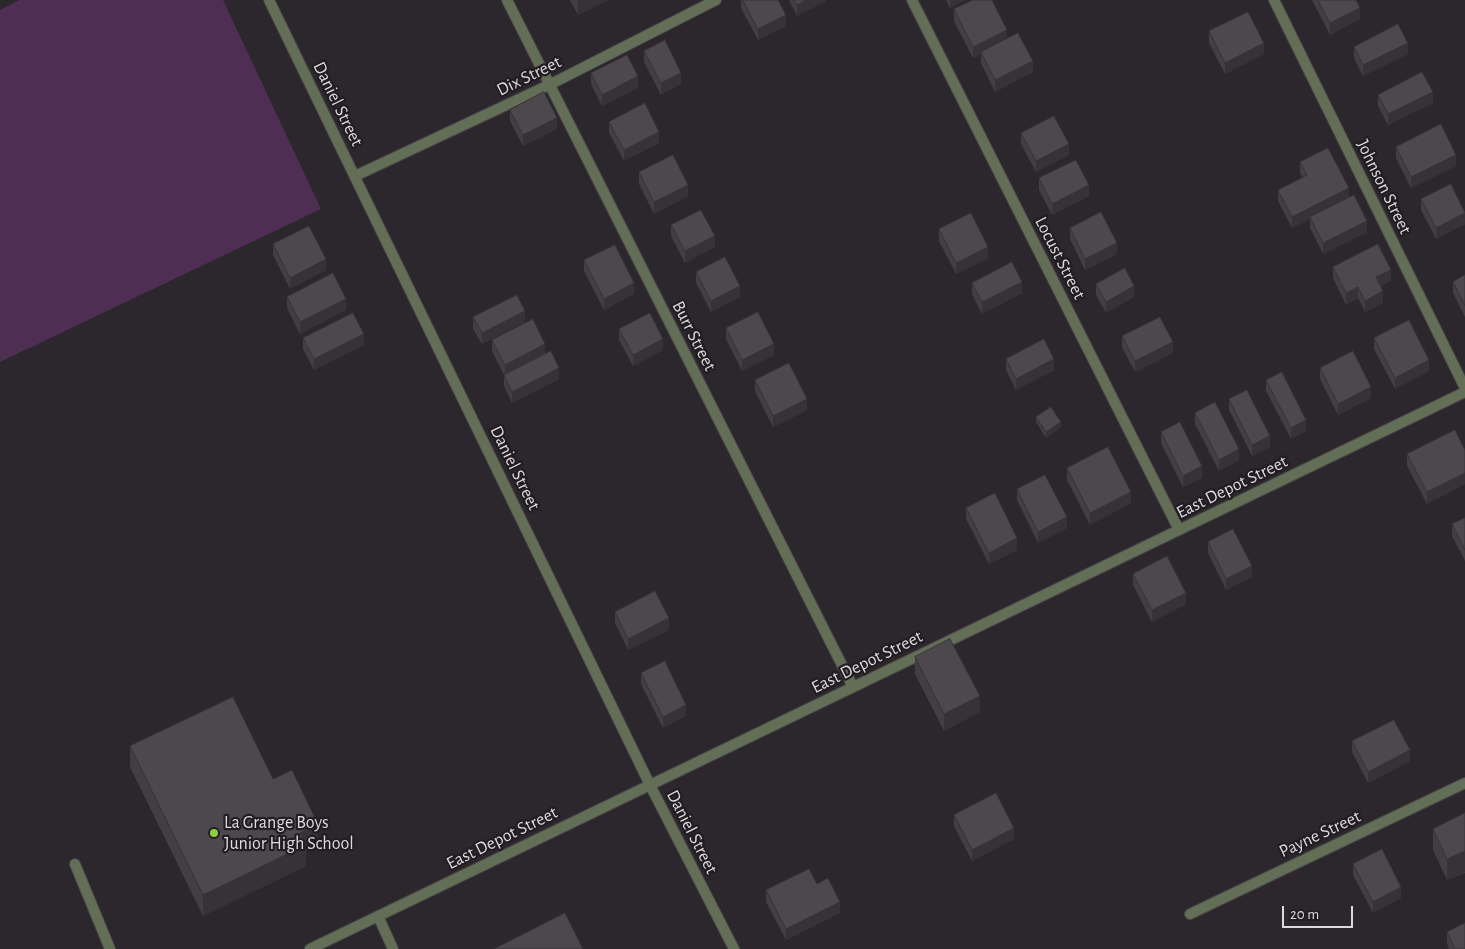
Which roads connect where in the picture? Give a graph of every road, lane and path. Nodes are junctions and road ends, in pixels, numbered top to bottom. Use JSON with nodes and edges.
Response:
{"nodes":[{"id":1,"x":269,"y":0,"type":"edge"},
{"id":2,"x":507,"y":0,"type":"edge"},
{"id":3,"x":716,"y":0,"type":"edge"},
{"id":4,"x":912,"y":0,"type":"edge"},
{"id":5,"x":1274,"y":0,"type":"edge"},
{"id":6,"x":549,"y":85,"type":"junction"},
{"id":7,"x":355,"y":176,"type":"junction"},
{"id":8,"x":1465,"y":388,"type":"edge"},
{"id":9,"x":1465,"y":392,"type":"edge"},
{"id":10,"x":1179,"y":530,"type":"junction"},
{"id":11,"x":853,"y":687,"type":"junction"},
{"id":12,"x":1465,"y":783,"type":"edge"},
{"id":13,"x":650,"y":785,"type":"junction"},
{"id":14,"x":75,"y":864,"type":"dead end"},
{"id":15,"x":1190,"y":914,"type":"dead end"},
{"id":16,"x":378,"y":916,"type":"junction"},
{"id":17,"x":110,"y":949,"type":"edge"},
{"id":18,"x":310,"y":949,"type":"edge"},
{"id":19,"x":393,"y":949,"type":"edge"},
{"id":20,"x":734,"y":949,"type":"edge"}],
"edges":[{"from":1,"to":7,"type":"street","name":"Daniel Street"},
{"from":2,"to":6,"type":"street","name":"Burr Street"},
{"from":3,"to":6,"type":"street","name":"Dix Street"},
{"from":4,"to":10,"type":"street","name":"Locust Street"},
{"from":5,"to":8,"type":"street","name":"Johnson Street"},
{"from":6,"to":7,"type":"street","name":"Dix Street"},
{"from":6,"to":11,"type":"street","name":"Burr Street"},
{"from":7,"to":13,"type":"street","name":"Daniel Street"},
{"from":9,"to":10,"type":"street","name":"East Depot Street"},
{"from":10,"to":11,"type":"street","name":"East Depot Street"},
{"from":11,"to":13,"type":"street","name":"East Depot Street"},
{"from":12,"to":15,"type":"street","name":"Payne Street"},
{"from":13,"to":16,"type":"street","name":"East Depot Street"},
{"from":13,"to":20,"type":"street","name":"Daniel Street"},
{"from":14,"to":17,"type":"street"},
{"from":16,"to":18,"type":"street","name":"East Depot Street"},
{"from":16,"to":19,"type":"street"}]}
